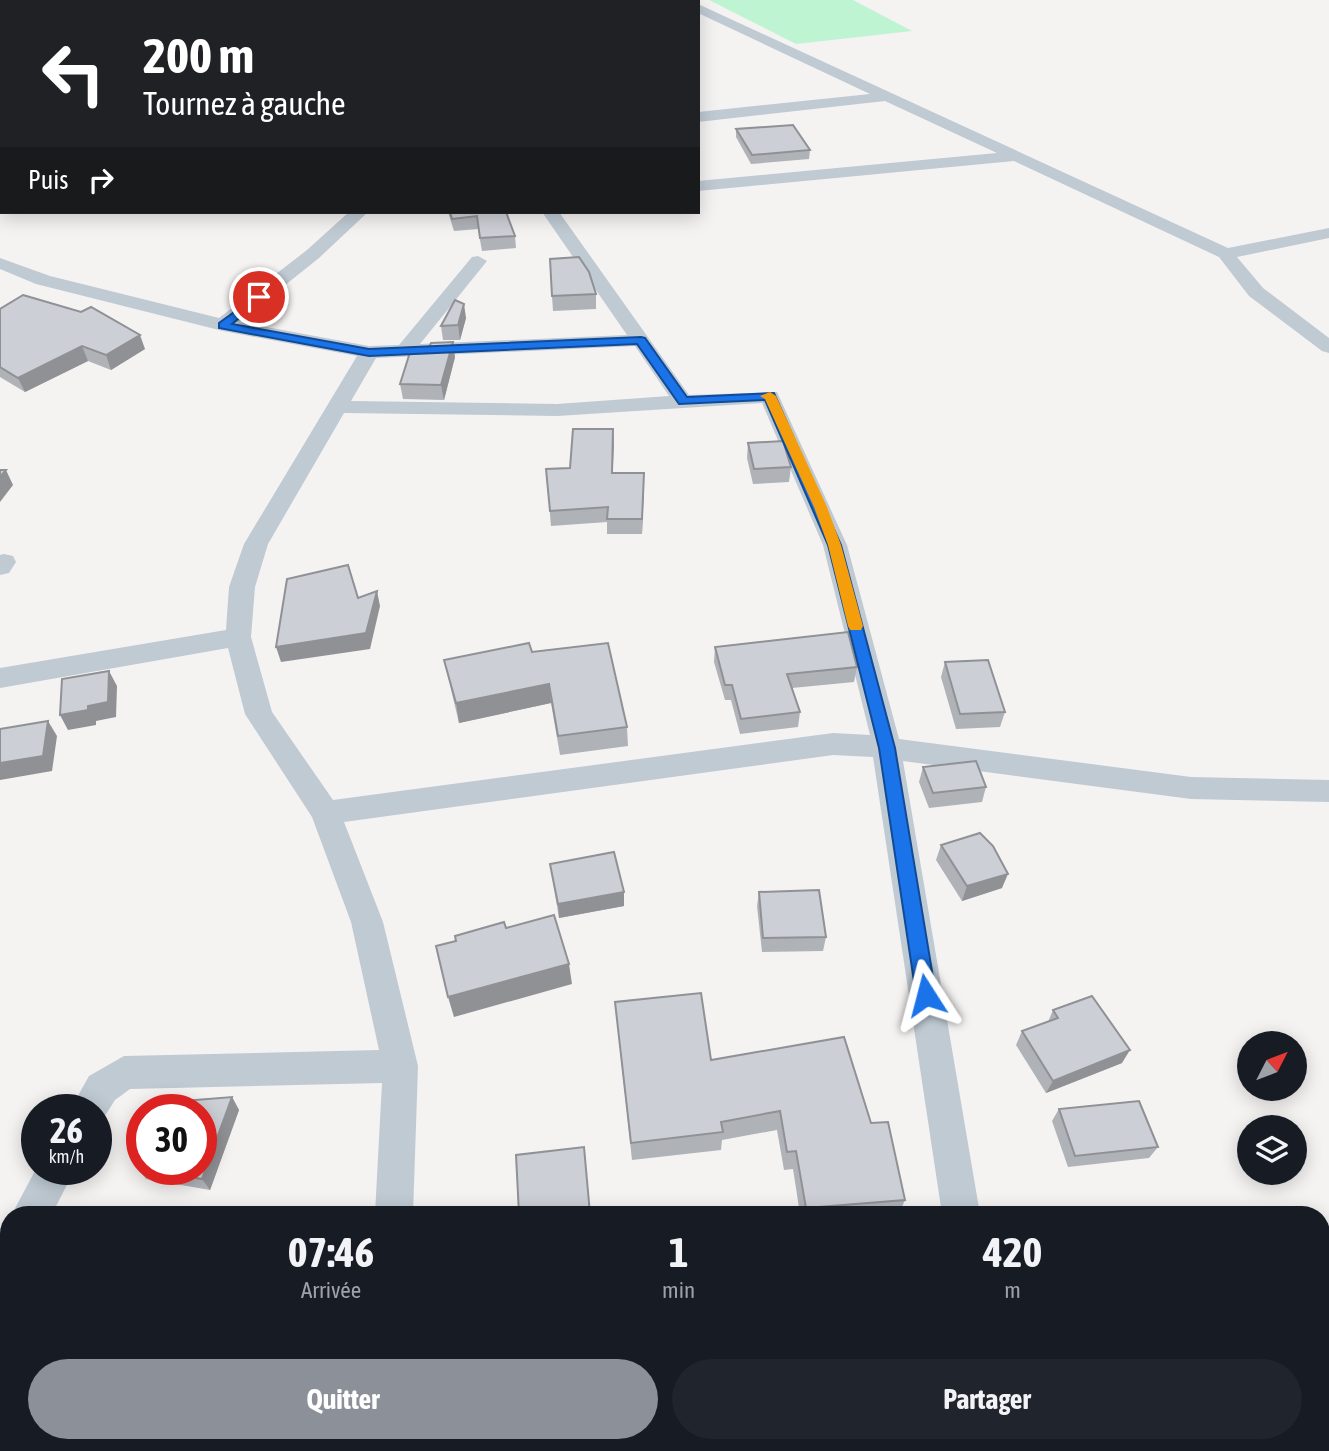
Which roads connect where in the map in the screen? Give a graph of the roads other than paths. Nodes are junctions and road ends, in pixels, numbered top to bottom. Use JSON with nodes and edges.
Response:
{"nodes":[{"id":1,"x":700,"y":9,"type":"edge"},
{"id":2,"x":891,"y":96,"type":"junction"},
{"id":3,"x":700,"y":117,"type":"edge"},
{"id":4,"x":1021,"y":156,"type":"junction"},
{"id":5,"x":700,"y":186,"type":"edge"},
{"id":6,"x":357,"y":214,"type":"edge"},
{"id":7,"x":552,"y":214,"type":"edge"},
{"id":8,"x":1329,"y":233,"type":"edge"},
{"id":9,"x":1226,"y":254,"type":"junction"},
{"id":10,"x":478,"y":261,"type":"dead end"},
{"id":11,"x":0,"y":263,"type":"edge"},
{"id":12,"x":223,"y":325,"type":"junction"},
{"id":13,"x":641,"y":340,"type":"junction"},
{"id":14,"x":1329,"y":347,"type":"edge"},
{"id":15,"x":404,"y":351,"type":"junction"},
{"id":16,"x":369,"y":352,"type":"junction"},
{"id":17,"x":683,"y":401,"type":"junction"},
{"id":18,"x":337,"y":407,"type":"junction"},
{"id":19,"x":238,"y":637,"type":"junction"},
{"id":20,"x":0,"y":678,"type":"edge"},
{"id":21,"x":887,"y":748,"type":"junction"},
{"id":22,"x":1329,"y":791,"type":"edge"},
{"id":23,"x":325,"y":813,"type":"junction"},
{"id":24,"x":400,"y":1066,"type":"junction"},
{"id":25,"x":98,"y":1094,"type":"edge"},
{"id":26,"x":47,"y":1185,"type":"edge"},
{"id":27,"x":35,"y":1206,"type":"edge"},
{"id":28,"x":394,"y":1206,"type":"edge"},
{"id":29,"x":960,"y":1206,"type":"edge"}],
"edges":[{"from":1,"to":2,"type":"street"},
{"from":2,"to":3,"type":"street"},
{"from":2,"to":4,"type":"street"},
{"from":4,"to":5,"type":"street"},
{"from":4,"to":9,"type":"street"},
{"from":6,"to":12,"type":"street"},
{"from":7,"to":13,"type":"street"},
{"from":8,"to":9,"type":"street"},
{"from":9,"to":14,"type":"street"},
{"from":10,"to":15,"type":"street"},
{"from":11,"to":12,"type":"street"},
{"from":12,"to":16,"type":"street"},
{"from":13,"to":15,"type":"street"},
{"from":13,"to":17,"type":"street"},
{"from":15,"to":16,"type":"street"},
{"from":16,"to":18,"type":"street"},
{"from":17,"to":18,"type":"street"},
{"from":17,"to":21,"type":"street"},
{"from":18,"to":19,"type":"street"},
{"from":19,"to":20,"type":"street"},
{"from":19,"to":23,"type":"street"},
{"from":21,"to":22,"type":"street"},
{"from":21,"to":23,"type":"street"},
{"from":21,"to":29,"type":"street"},
{"from":23,"to":24,"type":"street"},
{"from":24,"to":25,"type":"street"},
{"from":24,"to":28,"type":"street"},
{"from":26,"to":27,"type":"street"}]}
